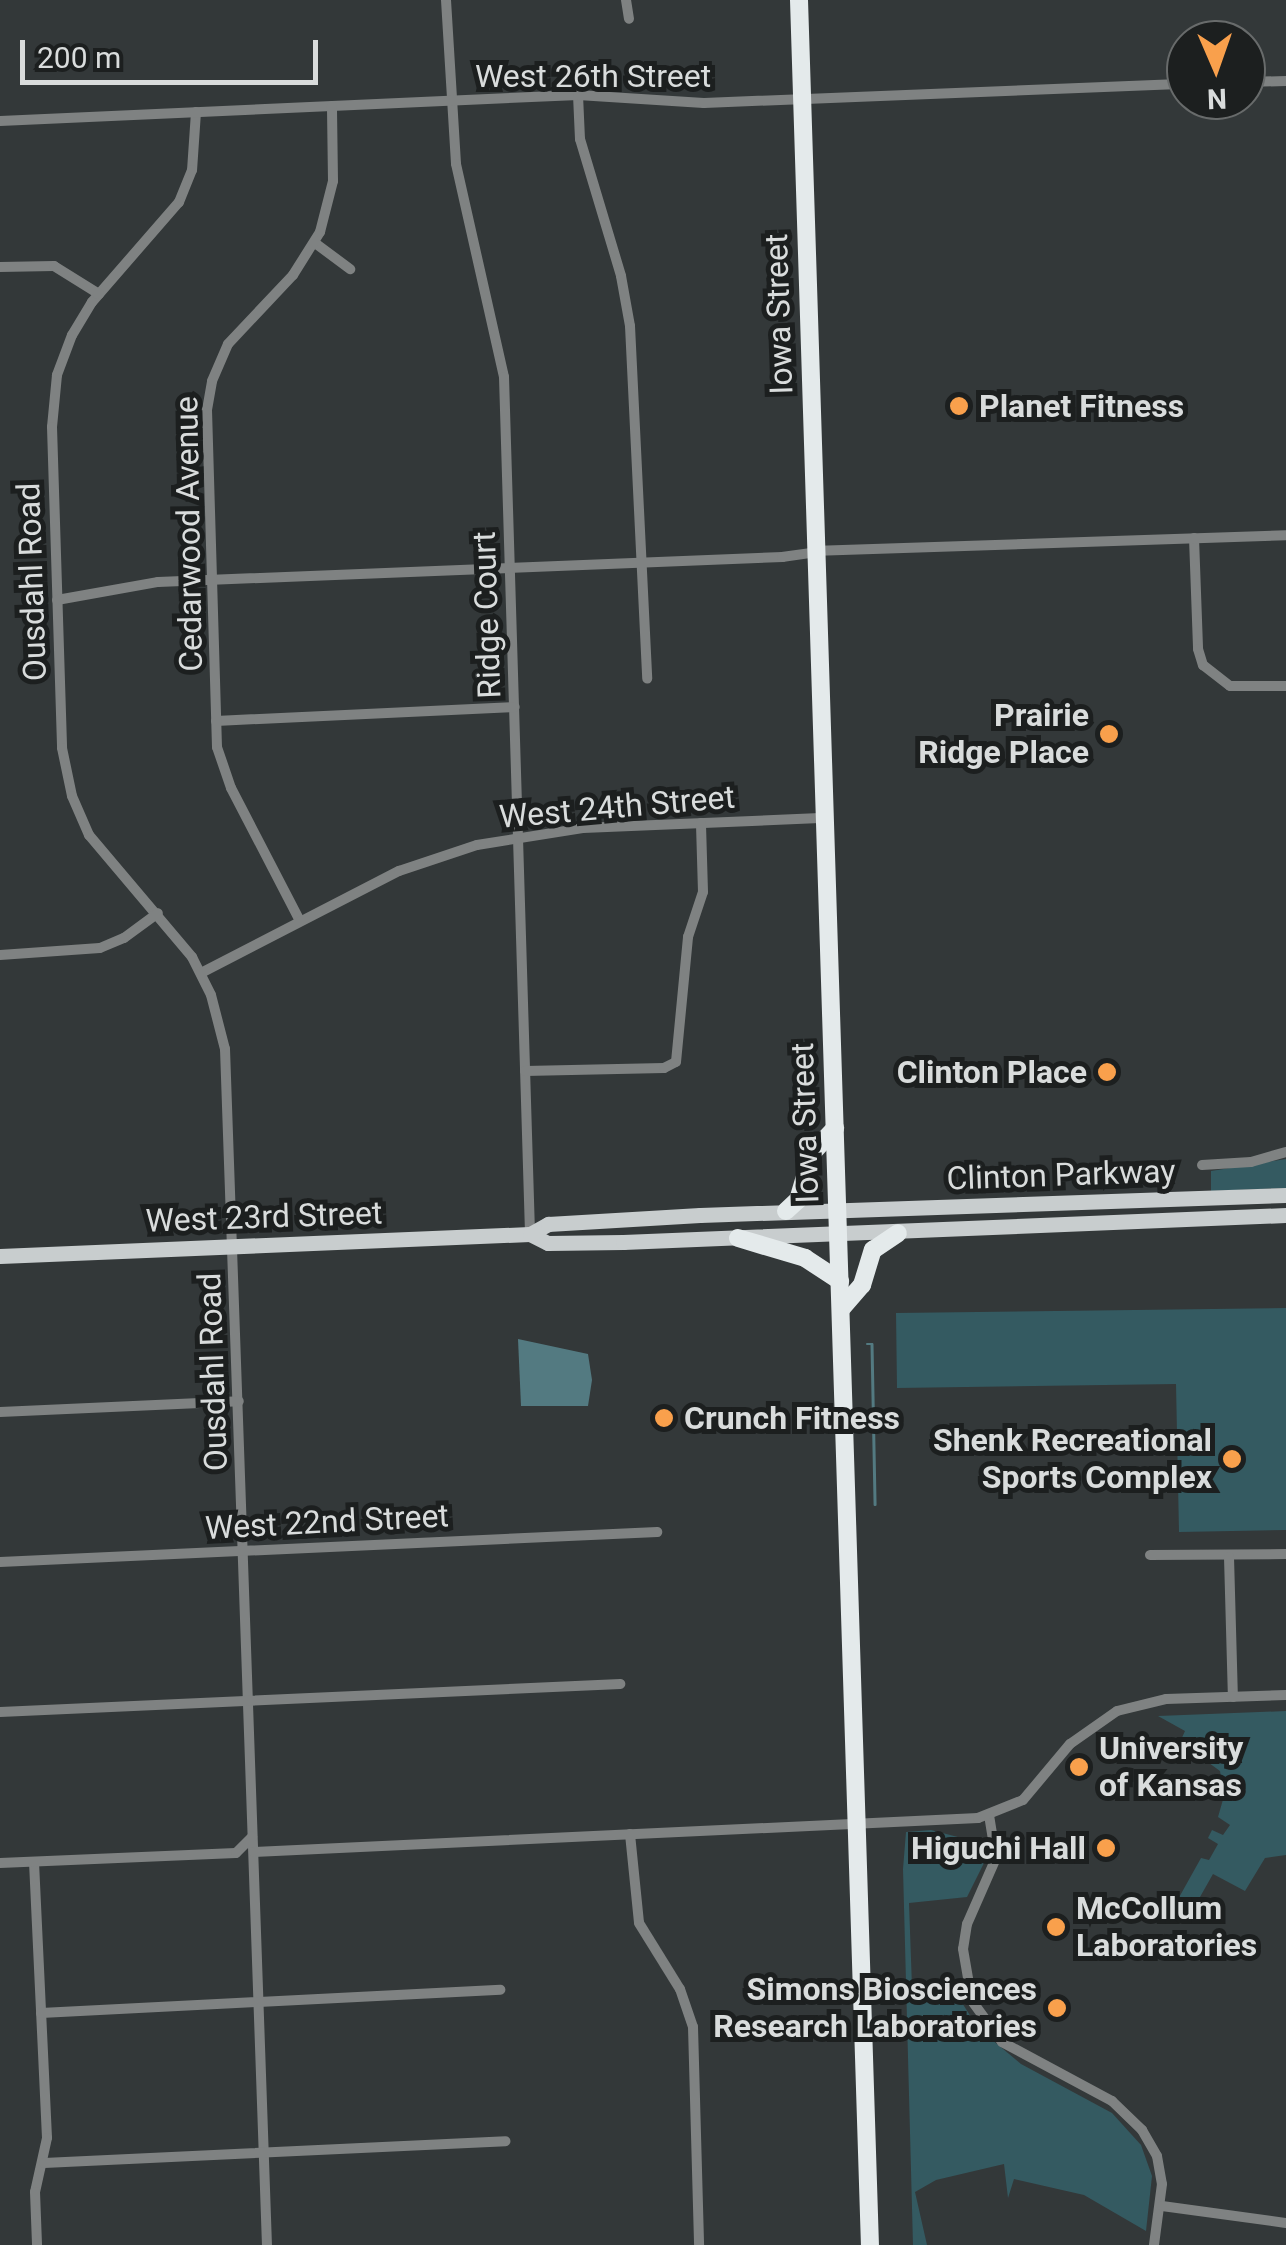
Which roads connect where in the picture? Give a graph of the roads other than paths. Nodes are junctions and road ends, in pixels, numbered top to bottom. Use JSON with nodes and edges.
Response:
{"nodes":[{"id":1,"x":446,"y":0,"type":"edge"},
{"id":2,"x":626,"y":0,"type":"edge"},
{"id":3,"x":799,"y":0,"type":"edge"},
{"id":4,"x":630,"y":19,"type":"dead end"},
{"id":5,"x":1166,"y":85,"type":"edge"},
{"id":6,"x":578,"y":95,"type":"junction"},
{"id":7,"x":802,"y":99,"type":"junction"},
{"id":8,"x":450,"y":100,"type":"junction"},
{"id":9,"x":332,"y":106,"type":"junction"},
{"id":10,"x":196,"y":112,"type":"junction"},
{"id":11,"x":0,"y":121,"type":"edge"},
{"id":12,"x":315,"y":243,"type":"junction"},
{"id":13,"x":0,"y":267,"type":"edge"},
{"id":14,"x":350,"y":269,"type":"dead end"},
{"id":15,"x":98,"y":294,"type":"junction"},
{"id":16,"x":1286,"y":535,"type":"edge"},
{"id":17,"x":1194,"y":538,"type":"junction"},
{"id":18,"x":817,"y":552,"type":"junction"},
{"id":19,"x":642,"y":560,"type":"junction"},
{"id":20,"x":510,"y":566,"type":"junction"},
{"id":21,"x":211,"y":580,"type":"junction"},
{"id":22,"x":57,"y":600,"type":"junction"},
{"id":23,"x":647,"y":679,"type":"dead end"},
{"id":24,"x":1286,"y":686,"type":"edge"},
{"id":25,"x":516,"y":707,"type":"junction"},
{"id":26,"x":216,"y":721,"type":"junction"},
{"id":27,"x":826,"y":818,"type":"junction"},
{"id":28,"x":701,"y":823,"type":"junction"},
{"id":29,"x":518,"y":837,"type":"junction"},
{"id":30,"x":158,"y":913,"type":"junction"},
{"id":31,"x":300,"y":921,"type":"junction"},
{"id":32,"x":0,"y":955,"type":"edge"},
{"id":33,"x":201,"y":973,"type":"junction"},
{"id":34,"x":525,"y":1071,"type":"junction"},
{"id":35,"x":835,"y":1128,"type":"junction"},
{"id":36,"x":1286,"y":1152,"type":"edge"},
{"id":37,"x":1202,"y":1165,"type":"dead end"},
{"id":38,"x":1286,"y":1195,"type":"edge"},
{"id":39,"x":838,"y":1210,"type":"junction"},
{"id":40,"x":786,"y":1211,"type":"junction"},
{"id":41,"x":1286,"y":1215,"type":"edge"},
{"id":42,"x":898,"y":1233,"type":"junction"},
{"id":43,"x":530,"y":1234,"type":"junction"},
{"id":44,"x":839,"y":1236,"type":"junction"},
{"id":45,"x":738,"y":1238,"type":"junction"},
{"id":46,"x":234,"y":1246,"type":"junction"},
{"id":47,"x":0,"y":1256,"type":"edge"},
{"id":48,"x":840,"y":1280,"type":"junction"},
{"id":49,"x":841,"y":1308,"type":"junction"},
{"id":50,"x":239,"y":1401,"type":"junction"},
{"id":51,"x":0,"y":1412,"type":"edge"},
{"id":52,"x":657,"y":1532,"type":"dead end"},
{"id":53,"x":244,"y":1551,"type":"junction"},
{"id":54,"x":1286,"y":1554,"type":"edge"},
{"id":55,"x":1150,"y":1555,"type":"dead end"},
{"id":56,"x":1229,"y":1556,"type":"junction"},
{"id":57,"x":0,"y":1562,"type":"edge"},
{"id":58,"x":620,"y":1684,"type":"dead end"},
{"id":59,"x":1286,"y":1695,"type":"edge"},
{"id":60,"x":1232,"y":1697,"type":"junction"},
{"id":61,"x":249,"y":1700,"type":"junction"},
{"id":62,"x":0,"y":1712,"type":"edge"},
{"id":63,"x":989,"y":1816,"type":"junction"},
{"id":64,"x":857,"y":1824,"type":"junction"},
{"id":65,"x":253,"y":1834,"type":"junction"},
{"id":66,"x":630,"y":1834,"type":"junction"},
{"id":67,"x":236,"y":1852,"type":"junction"},
{"id":68,"x":254,"y":1852,"type":"junction"},
{"id":69,"x":34,"y":1862,"type":"junction"},
{"id":70,"x":0,"y":1864,"type":"edge"},
{"id":71,"x":254,"y":1866,"type":"junction"},
{"id":72,"x":500,"y":1990,"type":"dead end"},
{"id":73,"x":259,"y":2002,"type":"junction"},
{"id":74,"x":41,"y":2014,"type":"junction"},
{"id":75,"x":505,"y":2141,"type":"dead end"},
{"id":76,"x":264,"y":2152,"type":"junction"},
{"id":77,"x":44,"y":2163,"type":"junction"},
{"id":78,"x":1162,"y":2206,"type":"junction"},
{"id":79,"x":1286,"y":2224,"type":"edge"},
{"id":80,"x":37,"y":2245,"type":"edge"},
{"id":81,"x":267,"y":2245,"type":"edge"},
{"id":82,"x":699,"y":2245,"type":"edge"},
{"id":83,"x":870,"y":2245,"type":"edge"},
{"id":84,"x":1154,"y":2245,"type":"edge"}],
"edges":[{"from":1,"to":8,"type":"street","name":"Ridge Court"},
{"from":2,"to":4,"type":"street"},
{"from":3,"to":7,"type":"highway","name":"Iowa Street"},
{"from":5,"to":7,"type":"street","name":"West 26th Street"},
{"from":6,"to":7,"type":"street","name":"West 26th Street"},
{"from":6,"to":8,"type":"street","name":"West 26th Street"},
{"from":6,"to":19,"type":"street"},
{"from":7,"to":18,"type":"highway","name":"Iowa Street"},
{"from":8,"to":9,"type":"street","name":"West 26th Street"},
{"from":8,"to":20,"type":"street","name":"Ridge Court"},
{"from":9,"to":10,"type":"street","name":"West 26th Street"},
{"from":9,"to":12,"type":"street","name":"Cedarwood Avenue"},
{"from":10,"to":11,"type":"street","name":"West 26th Street"},
{"from":10,"to":15,"type":"street","name":"Ousdahl Road"},
{"from":12,"to":14,"type":"street"},
{"from":12,"to":21,"type":"street","name":"Cedarwood Avenue"},
{"from":13,"to":15,"type":"street"},
{"from":15,"to":22,"type":"street","name":"Ousdahl Road"},
{"from":16,"to":17,"type":"street"},
{"from":17,"to":18,"type":"street"},
{"from":17,"to":24,"type":"street"},
{"from":18,"to":19,"type":"street"},
{"from":18,"to":27,"type":"highway","name":"Iowa Street"},
{"from":19,"to":20,"type":"street"},
{"from":19,"to":23,"type":"street"},
{"from":20,"to":21,"type":"street"},
{"from":20,"to":25,"type":"street","name":"Ridge Court"},
{"from":21,"to":22,"type":"street"},
{"from":21,"to":26,"type":"street","name":"Cedarwood Avenue"},
{"from":22,"to":30,"type":"street","name":"Ousdahl Road"},
{"from":25,"to":26,"type":"street"},
{"from":25,"to":29,"type":"street","name":"Ridge Court"},
{"from":26,"to":31,"type":"street","name":"Cedarwood Avenue"},
{"from":27,"to":28,"type":"street","name":"West 24th Street"},
{"from":27,"to":35,"type":"highway","name":"Iowa Street"},
{"from":28,"to":29,"type":"street","name":"West 24th Street"},
{"from":28,"to":34,"type":"street"},
{"from":29,"to":31,"type":"street","name":"West 24th Street"},
{"from":29,"to":34,"type":"street","name":"Ridge Court"},
{"from":30,"to":32,"type":"street"},
{"from":30,"to":33,"type":"street","name":"Ousdahl Road"},
{"from":31,"to":33,"type":"street","name":"West 24th Street"},
{"from":33,"to":46,"type":"street","name":"Ousdahl Road"},
{"from":34,"to":43,"type":"street","name":"Ridge Court"},
{"from":35,"to":39,"type":"highway","name":"Iowa Street"},
{"from":35,"to":40,"type":"highway"},
{"from":36,"to":37,"type":"street"},
{"from":38,"to":39,"type":"main road","name":"Clinton Parkway"},
{"from":39,"to":40,"type":"main road","name":"West 23rd Street"},
{"from":39,"to":44,"type":"highway","name":"Iowa Street"},
{"from":40,"to":43,"type":"main road","name":"West 23rd Street"},
{"from":41,"to":42,"type":"main road","name":"Clinton Parkway"},
{"from":42,"to":44,"type":"main road","name":"Clinton Parkway"},
{"from":42,"to":49,"type":"highway"},
{"from":43,"to":45,"type":"main road","name":"West 23rd Street"},
{"from":43,"to":46,"type":"main road","name":"West 23rd Street"},
{"from":44,"to":45,"type":"main road","name":"West 23rd Street"},
{"from":44,"to":48,"type":"highway","name":"Iowa Street"},
{"from":45,"to":48,"type":"highway"},
{"from":46,"to":47,"type":"main road","name":"West 23rd Street"},
{"from":46,"to":50,"type":"street","name":"Ousdahl Road"},
{"from":48,"to":49,"type":"highway","name":"Iowa Street"},
{"from":49,"to":64,"type":"highway","name":"Iowa Street"},
{"from":50,"to":51,"type":"street"},
{"from":50,"to":53,"type":"street","name":"Ousdahl Road"},
{"from":52,"to":53,"type":"street","name":"West 22nd Street"},
{"from":53,"to":57,"type":"street","name":"West 22nd Street"},
{"from":53,"to":61,"type":"street","name":"Ousdahl Road"},
{"from":54,"to":56,"type":"street"},
{"from":55,"to":56,"type":"street"},
{"from":56,"to":60,"type":"street"},
{"from":58,"to":61,"type":"street"},
{"from":59,"to":60,"type":"street"},
{"from":60,"to":63,"type":"street"},
{"from":61,"to":62,"type":"street"},
{"from":61,"to":65,"type":"street","name":"Ousdahl Road"},
{"from":63,"to":64,"type":"street"},
{"from":63,"to":78,"type":"street"},
{"from":64,"to":66,"type":"street"},
{"from":64,"to":83,"type":"highway","name":"Iowa Street"},
{"from":65,"to":67,"type":"street"},
{"from":65,"to":68,"type":"street","name":"Ousdahl Road"},
{"from":66,"to":68,"type":"street"},
{"from":66,"to":82,"type":"street"},
{"from":67,"to":69,"type":"street"},
{"from":67,"to":71,"type":"street"},
{"from":68,"to":71,"type":"street","name":"Ousdahl Road"},
{"from":69,"to":70,"type":"street"},
{"from":69,"to":74,"type":"street"},
{"from":71,"to":73,"type":"street","name":"Ousdahl Road"},
{"from":72,"to":73,"type":"street"},
{"from":73,"to":74,"type":"street"},
{"from":73,"to":76,"type":"street","name":"Ousdahl Road"},
{"from":74,"to":77,"type":"street"},
{"from":75,"to":76,"type":"street"},
{"from":76,"to":77,"type":"street"},
{"from":76,"to":81,"type":"street","name":"Ousdahl Road"},
{"from":77,"to":80,"type":"street"},
{"from":78,"to":79,"type":"street"},
{"from":78,"to":84,"type":"street"}]}
